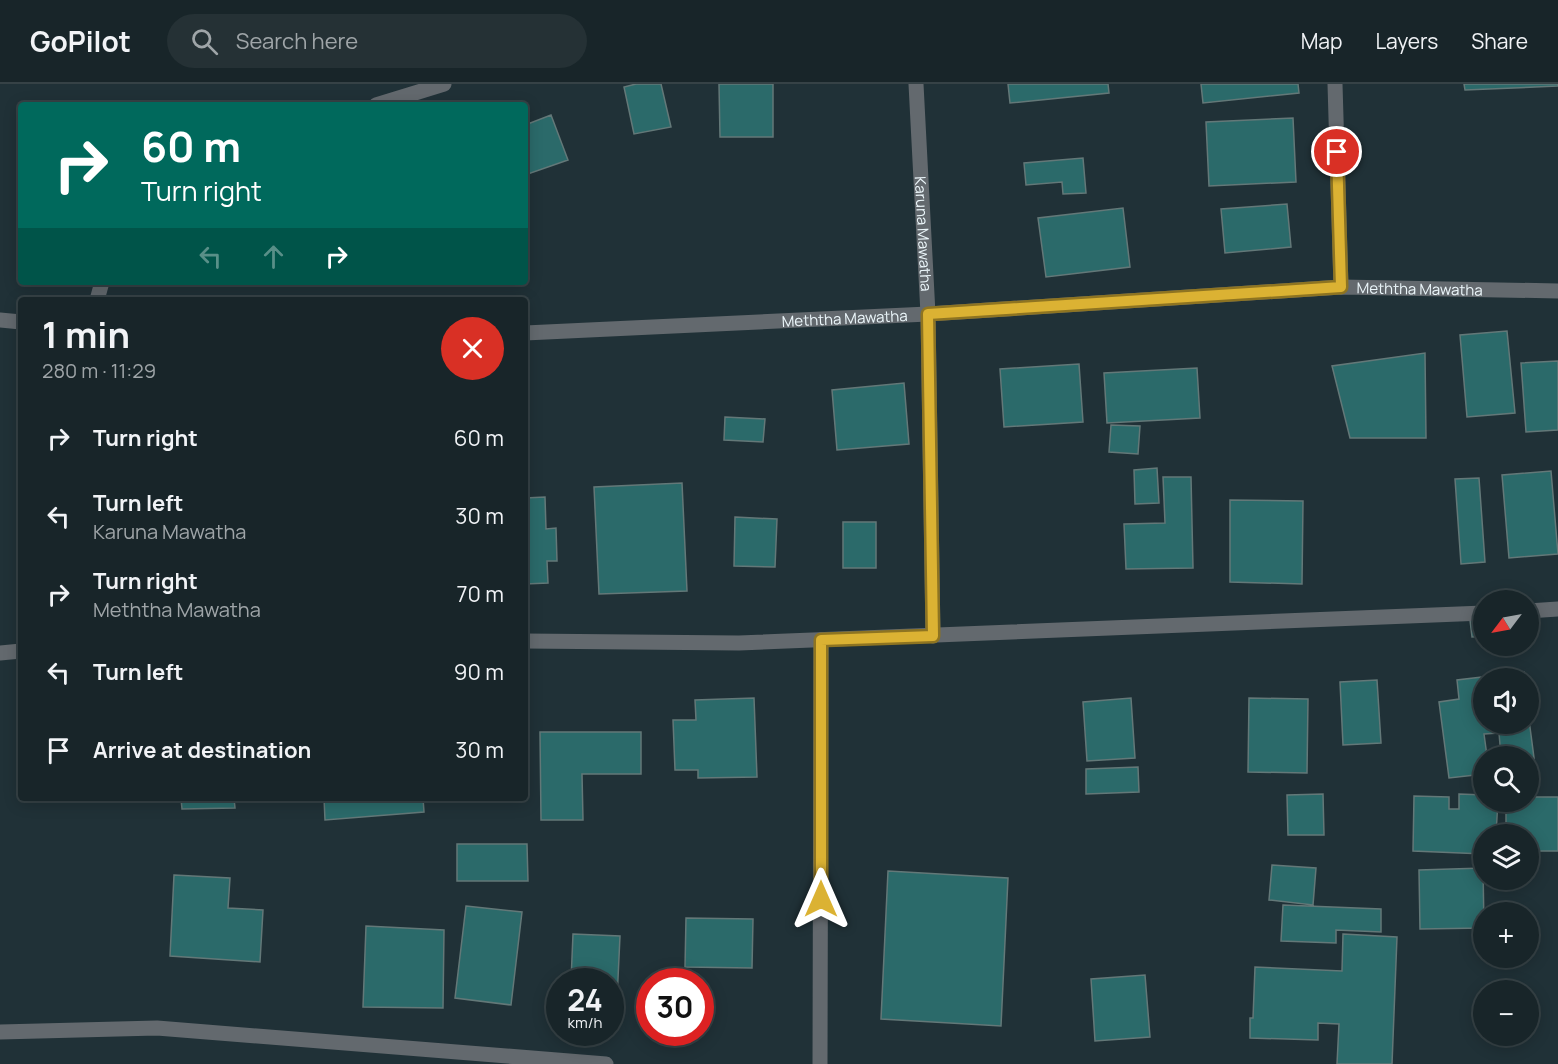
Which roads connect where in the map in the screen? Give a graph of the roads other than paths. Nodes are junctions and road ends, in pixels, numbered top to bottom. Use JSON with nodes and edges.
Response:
{"nodes":[{"id":1,"x":444,"y":84,"type":"edge"},
{"id":2,"x":916,"y":84,"type":"edge"},
{"id":3,"x":1335,"y":84,"type":"edge"},
{"id":4,"x":386,"y":102,"type":"edge"},
{"id":5,"x":1341,"y":287,"type":"junction"},
{"id":6,"x":1558,"y":291,"type":"edge"},
{"id":7,"x":928,"y":314,"type":"junction"},
{"id":8,"x":0,"y":320,"type":"edge"},
{"id":9,"x":18,"y":322,"type":"edge"},
{"id":10,"x":528,"y":333,"type":"edge"},
{"id":11,"x":1558,"y":609,"type":"edge"},
{"id":12,"x":1539,"y":610,"type":"edge"},
{"id":13,"x":1473,"y":613,"type":"edge"},
{"id":14,"x":933,"y":636,"type":"junction"},
{"id":15,"x":821,"y":640,"type":"junction"},
{"id":16,"x":528,"y":641,"type":"edge"},
{"id":17,"x":18,"y":651,"type":"edge"},
{"id":18,"x":0,"y":653,"type":"edge"},
{"id":19,"x":0,"y":1032,"type":"edge"},
{"id":20,"x":606,"y":1064,"type":"edge"},
{"id":21,"x":820,"y":1064,"type":"edge"}],
"edges":[{"from":1,"to":4,"type":"street"},
{"from":2,"to":7,"type":"street","name":"Karuna Mawatha"},
{"from":3,"to":5,"type":"street"},
{"from":5,"to":6,"type":"street","name":"Meththa Mawatha"},
{"from":5,"to":7,"type":"street","name":"Meththa Mawatha"},
{"from":7,"to":10,"type":"street","name":"Meththa Mawatha"},
{"from":7,"to":14,"type":"street","name":"Karuna Mawatha"},
{"from":8,"to":9,"type":"street"},
{"from":11,"to":12,"type":"street"},
{"from":13,"to":14,"type":"street"},
{"from":14,"to":15,"type":"street"},
{"from":15,"to":16,"type":"street"},
{"from":15,"to":21,"type":"street"},
{"from":17,"to":18,"type":"street"},
{"from":19,"to":20,"type":"street"}]}
